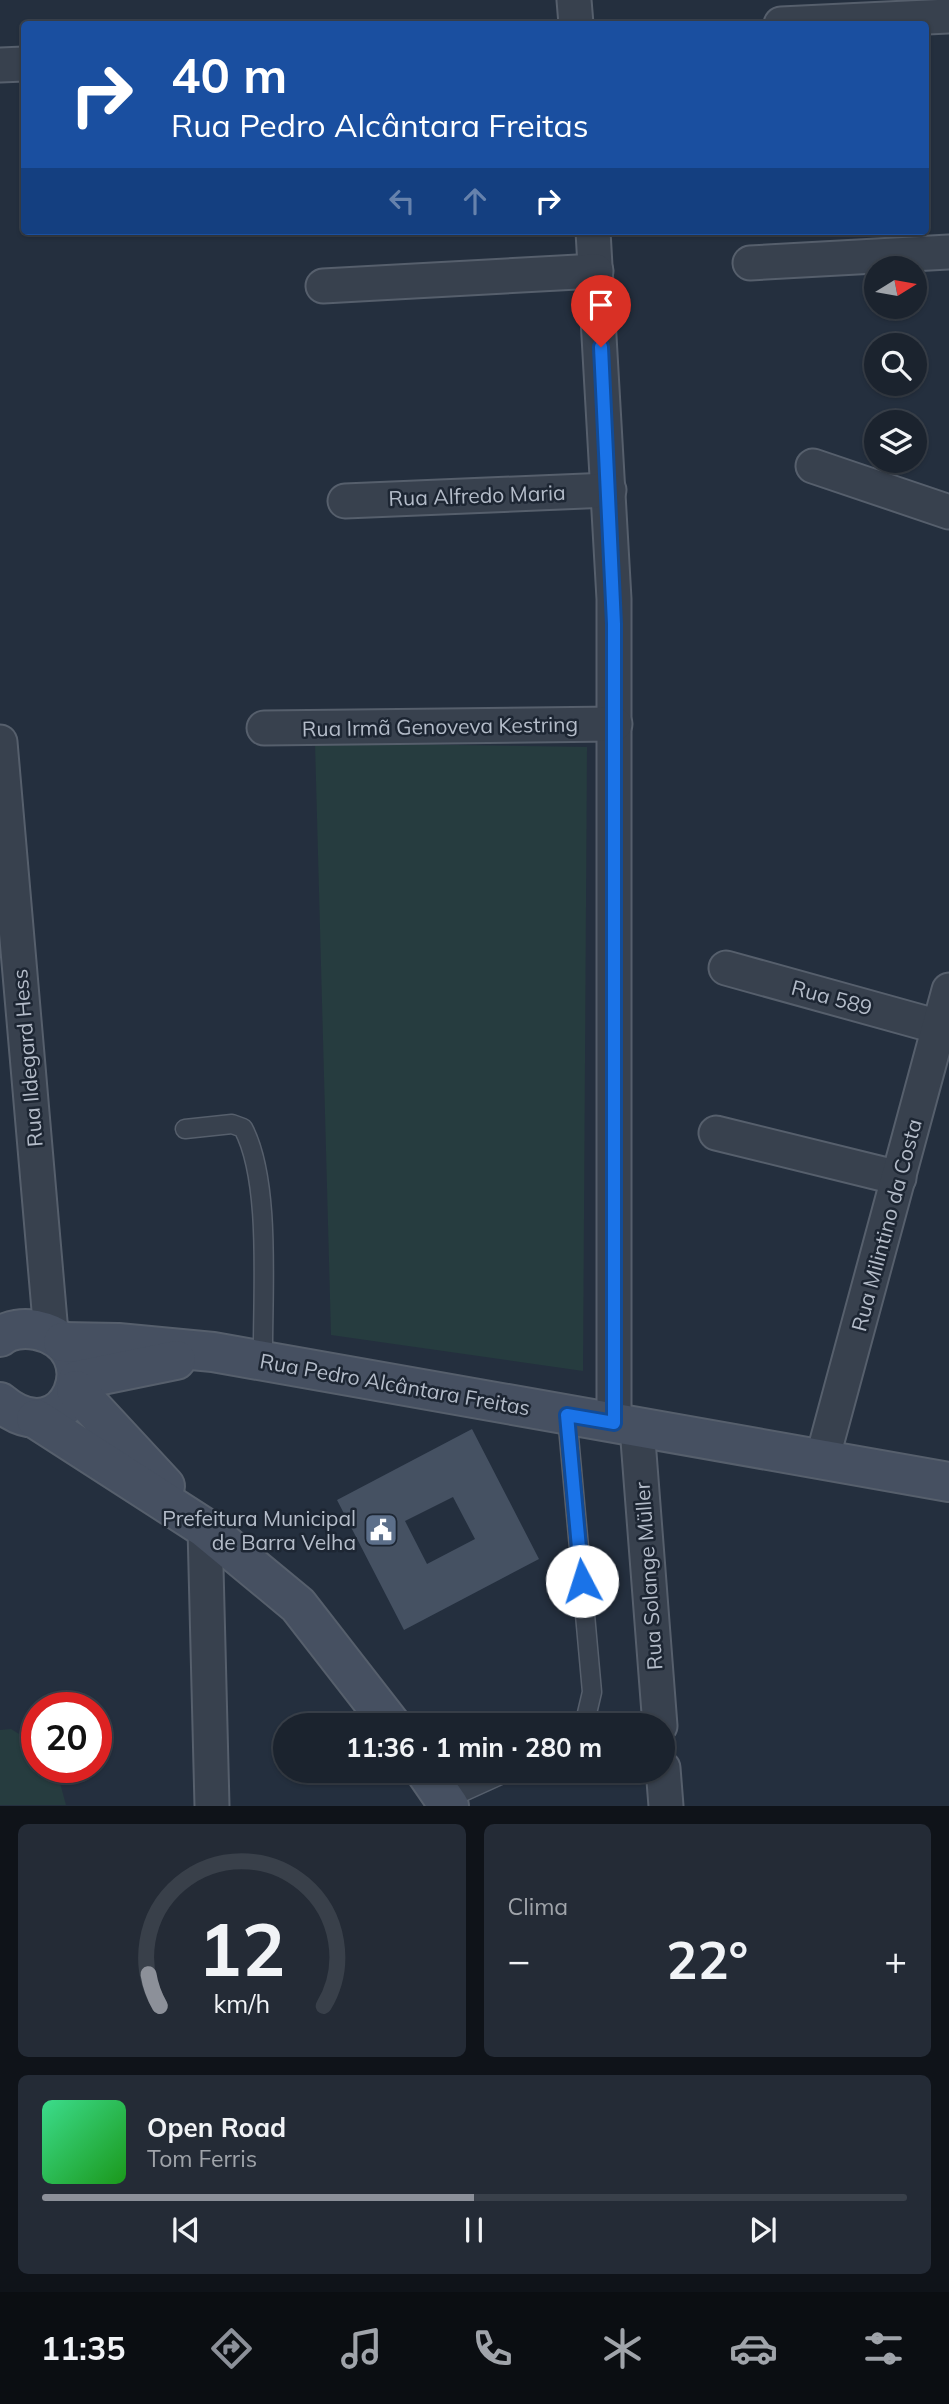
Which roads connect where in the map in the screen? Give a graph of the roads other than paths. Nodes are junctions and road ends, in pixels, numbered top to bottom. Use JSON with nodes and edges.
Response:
{"nodes":[{"id":1,"x":574,"y":0,"type":"edge"},
{"id":2,"x":949,"y":16,"type":"edge"},
{"id":3,"x":576,"y":21,"type":"edge"},
{"id":4,"x":844,"y":21,"type":"edge"},
{"id":5,"x":21,"y":64,"type":"edge"},
{"id":6,"x":0,"y":65,"type":"edge"},
{"id":7,"x":593,"y":235,"type":"edge"},
{"id":8,"x":949,"y":252,"type":"edge"},
{"id":9,"x":750,"y":263,"type":"dead end"},
{"id":10,"x":596,"y":271,"type":"junction"},
{"id":11,"x":323,"y":286,"type":"dead end"},
{"id":12,"x":813,"y":466,"type":"dead end"},
{"id":13,"x":609,"y":490,"type":"junction"},
{"id":14,"x":345,"y":501,"type":"dead end"},
{"id":15,"x":949,"y":512,"type":"edge"},
{"id":16,"x":615,"y":724,"type":"junction"},
{"id":17,"x":264,"y":728,"type":"dead end"},
{"id":18,"x":0,"y":742,"type":"edge"},
{"id":19,"x":726,"y":968,"type":"dead end"},
{"id":20,"x":949,"y":990,"type":"edge"},
{"id":21,"x":939,"y":1027,"type":"junction"},
{"id":22,"x":185,"y":1129,"type":"dead end"},
{"id":23,"x":716,"y":1133,"type":"dead end"},
{"id":24,"x":899,"y":1178,"type":"junction"},
{"id":25,"x":1,"y":1334,"type":"edge"},
{"id":26,"x":57,"y":1338,"type":"junction"},
{"id":27,"x":213,"y":1352,"type":"junction"},
{"id":28,"x":263,"y":1361,"type":"junction"},
{"id":29,"x":77,"y":1385,"type":"junction"},
{"id":30,"x":0,"y":1402,"type":"edge"},
{"id":31,"x":567,"y":1415,"type":"junction"},
{"id":32,"x":36,"y":1419,"type":"junction"},
{"id":33,"x":625,"y":1425,"type":"junction"},
{"id":34,"x":822,"y":1460,"type":"junction"},
{"id":35,"x":949,"y":1482,"type":"edge"},
{"id":36,"x":205,"y":1528,"type":"junction"},
{"id":37,"x":382,"y":1713,"type":"edge"},
{"id":38,"x":587,"y":1713,"type":"edge"},
{"id":39,"x":658,"y":1713,"type":"edge"},
{"id":40,"x":470,"y":1783,"type":"edge"},
{"id":41,"x":664,"y":1783,"type":"edge"},
{"id":42,"x":440,"y":1792,"type":"edge"},
{"id":43,"x":212,"y":1805,"type":"edge"},
{"id":44,"x":666,"y":1805,"type":"edge"}],
"edges":[{"from":1,"to":3,"type":"street"},
{"from":2,"to":4,"type":"street"},
{"from":5,"to":6,"type":"street"},
{"from":7,"to":10,"type":"street","name":"Rua Solange Müller"},
{"from":8,"to":9,"type":"street"},
{"from":10,"to":11,"type":"street"},
{"from":10,"to":13,"type":"street","name":"Rua Solange Müller"},
{"from":12,"to":15,"type":"street"},
{"from":13,"to":14,"type":"street","name":"Rua Alfredo Maria"},
{"from":13,"to":16,"type":"street","name":"Rua Solange Müller"},
{"from":16,"to":17,"type":"street","name":"Rua Irmã Genoveva Kestring"},
{"from":16,"to":33,"type":"street","name":"Rua Solange Müller"},
{"from":18,"to":26,"type":"street","name":"Rua Ildegard Hess"},
{"from":19,"to":21,"type":"street","name":"Rua 589"},
{"from":20,"to":21,"type":"street","name":"Rua Milintino da Costa"},
{"from":21,"to":24,"type":"street","name":"Rua Milintino da Costa"},
{"from":22,"to":28,"type":"lane"},
{"from":23,"to":24,"type":"street"},
{"from":24,"to":34,"type":"street","name":"Rua Milintino da Costa"},
{"from":25,"to":26,"type":"street","name":"Rua Pedro Alcântara Freitas"},
{"from":26,"to":27,"type":"street","name":"Rua Pedro Alcântara Freitas"},
{"from":26,"to":29,"type":"street"},
{"from":27,"to":28,"type":"street","name":"Rua Pedro Alcântara Freitas"},
{"from":27,"to":29,"type":"street","name":"Rua Pedro Alcântara Freitas"},
{"from":28,"to":31,"type":"street","name":"Rua Pedro Alcântara Freitas"},
{"from":29,"to":32,"type":"street"},
{"from":29,"to":36,"type":"street"},
{"from":30,"to":32,"type":"street"},
{"from":31,"to":33,"type":"street","name":"Rua Pedro Alcântara Freitas"},
{"from":31,"to":38,"type":"lane"},
{"from":32,"to":36,"type":"street"},
{"from":33,"to":34,"type":"street","name":"Rua Pedro Alcântara Freitas"},
{"from":33,"to":39,"type":"street","name":"Rua Solange Müller"},
{"from":34,"to":35,"type":"street","name":"Rua Pedro Alcântara Freitas"},
{"from":36,"to":37,"type":"street"},
{"from":36,"to":43,"type":"street"},
{"from":40,"to":42,"type":"lane"},
{"from":41,"to":44,"type":"street"}]}
